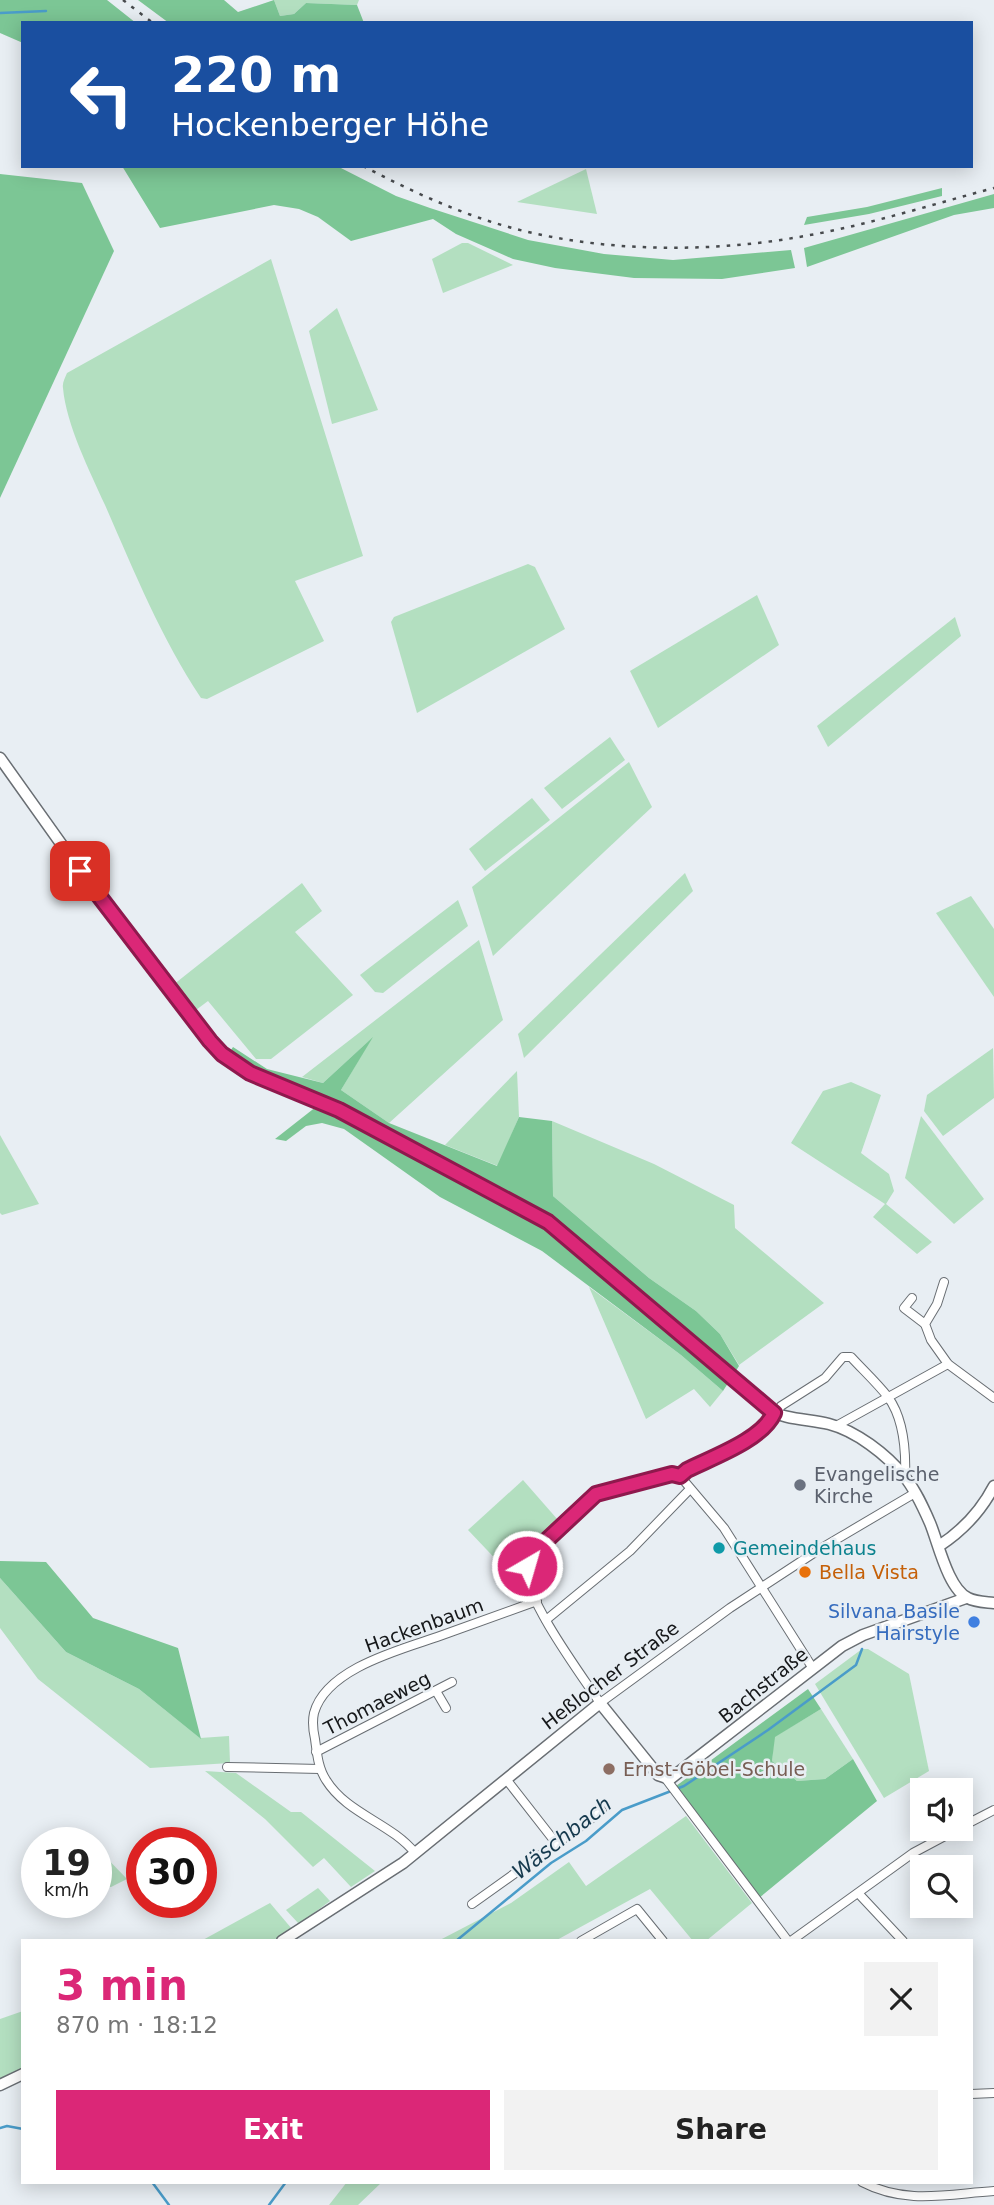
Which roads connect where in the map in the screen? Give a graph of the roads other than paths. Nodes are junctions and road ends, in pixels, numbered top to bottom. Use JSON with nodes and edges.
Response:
{"nodes":[{"id":1,"x":0,"y":758,"type":"edge"},
{"id":2,"x":944,"y":1282,"type":"dead end"},
{"id":3,"x":912,"y":1298,"type":"dead end"},
{"id":4,"x":925,"y":1324,"type":"junction"},
{"id":5,"x":948,"y":1364,"type":"junction"},
{"id":6,"x":888,"y":1397,"type":"junction"},
{"id":7,"x":994,"y":1398,"type":"edge"},
{"id":8,"x":774,"y":1413,"type":"junction"},
{"id":9,"x":836,"y":1426,"type":"junction"},
{"id":10,"x":680,"y":1476,"type":"junction"},
{"id":11,"x":905,"y":1477,"type":"junction"},
{"id":12,"x":994,"y":1486,"type":"edge"},
{"id":13,"x":690,"y":1489,"type":"junction"},
{"id":14,"x":915,"y":1493,"type":"junction"},
{"id":15,"x":939,"y":1546,"type":"junction"},
{"id":16,"x":762,"y":1587,"type":"junction"},
{"id":17,"x":966,"y":1598,"type":"junction"},
{"id":18,"x":537,"y":1601,"type":"junction"},
{"id":19,"x":994,"y":1603,"type":"edge"},
{"id":20,"x":546,"y":1620,"type":"junction"},
{"id":21,"x":812,"y":1667,"type":"junction"},
{"id":22,"x":452,"y":1682,"type":"dead end"},
{"id":23,"x":436,"y":1691,"type":"junction"},
{"id":24,"x":600,"y":1703,"type":"junction"},
{"id":25,"x":446,"y":1708,"type":"dead end"},
{"id":26,"x":316,"y":1752,"type":"junction"},
{"id":27,"x":227,"y":1766,"type":"dead end"},
{"id":28,"x":320,"y":1769,"type":"junction"},
{"id":29,"x":506,"y":1779,"type":"junction"},
{"id":30,"x":667,"y":1781,"type":"junction"},
{"id":31,"x":994,"y":1810,"type":"edge"},
{"id":32,"x":601,"y":1811,"type":"dead end"},
{"id":33,"x":973,"y":1821,"type":"edge"},
{"id":34,"x":935,"y":1841,"type":"edge"},
{"id":35,"x":556,"y":1843,"type":"junction"},
{"id":36,"x":415,"y":1853,"type":"junction"},
{"id":37,"x":859,"y":1894,"type":"junction"},
{"id":38,"x":472,"y":1904,"type":"dead end"},
{"id":39,"x":285,"y":1939,"type":"edge"},
{"id":40,"x":584,"y":1939,"type":"edge"},
{"id":41,"x":661,"y":1939,"type":"edge"},
{"id":42,"x":788,"y":1939,"type":"edge"},
{"id":43,"x":793,"y":1939,"type":"edge"},
{"id":44,"x":901,"y":1939,"type":"edge"},
{"id":45,"x":21,"y":2075,"type":"edge"},
{"id":46,"x":0,"y":2085,"type":"edge"},
{"id":47,"x":994,"y":2093,"type":"edge"},
{"id":48,"x":973,"y":2094,"type":"edge"},
{"id":49,"x":866,"y":2184,"type":"edge"},
{"id":50,"x":994,"y":2191,"type":"edge"}],
"edges":[{"from":1,"to":8,"type":"street"},
{"from":2,"to":4,"type":"street"},
{"from":3,"to":4,"type":"street"},
{"from":4,"to":5,"type":"street"},
{"from":5,"to":6,"type":"street"},
{"from":5,"to":7,"type":"street"},
{"from":6,"to":8,"type":"street"},
{"from":6,"to":9,"type":"street"},
{"from":6,"to":11,"type":"street"},
{"from":8,"to":9,"type":"street"},
{"from":8,"to":10,"type":"street"},
{"from":9,"to":11,"type":"street"},
{"from":10,"to":13,"type":"street"},
{"from":10,"to":18,"type":"street"},
{"from":11,"to":14,"type":"street"},
{"from":12,"to":15,"type":"street"},
{"from":13,"to":16,"type":"street"},
{"from":13,"to":20,"type":"street"},
{"from":14,"to":15,"type":"street"},
{"from":14,"to":16,"type":"street","name":"Heßlocher Straße"},
{"from":15,"to":17,"type":"street"},
{"from":16,"to":21,"type":"street"},
{"from":16,"to":24,"type":"street","name":"Heßlocher Straße"},
{"from":17,"to":19,"type":"street"},
{"from":17,"to":21,"type":"street","name":"Bachstraße"},
{"from":18,"to":20,"type":"street"},
{"from":18,"to":26,"type":"street","name":"Hackenbaum"},
{"from":20,"to":24,"type":"street"},
{"from":21,"to":30,"type":"street","name":"Bachstraße"},
{"from":22,"to":23,"type":"street","name":"Thomaeweg"},
{"from":23,"to":25,"type":"street"},
{"from":23,"to":26,"type":"street","name":"Thomaeweg"},
{"from":24,"to":29,"type":"street","name":"Heßlocher Straße"},
{"from":24,"to":30,"type":"street"},
{"from":26,"to":28,"type":"street","name":"Hackenbaum"},
{"from":27,"to":28,"type":"street"},
{"from":28,"to":36,"type":"street","name":"Hackenbaum"},
{"from":29,"to":35,"type":"street"},
{"from":29,"to":36,"type":"street","name":"Heßlocher Straße"},
{"from":30,"to":42,"type":"street"},
{"from":31,"to":33,"type":"street"},
{"from":32,"to":35,"type":"street"},
{"from":34,"to":37,"type":"street"},
{"from":35,"to":38,"type":"street"},
{"from":36,"to":39,"type":"street","name":"Heßlocher Straße"},
{"from":37,"to":43,"type":"street"},
{"from":37,"to":44,"type":"street"},
{"from":40,"to":41,"type":"street"},
{"from":45,"to":46,"type":"street"},
{"from":47,"to":48,"type":"street"},
{"from":49,"to":50,"type":"street"}]}
